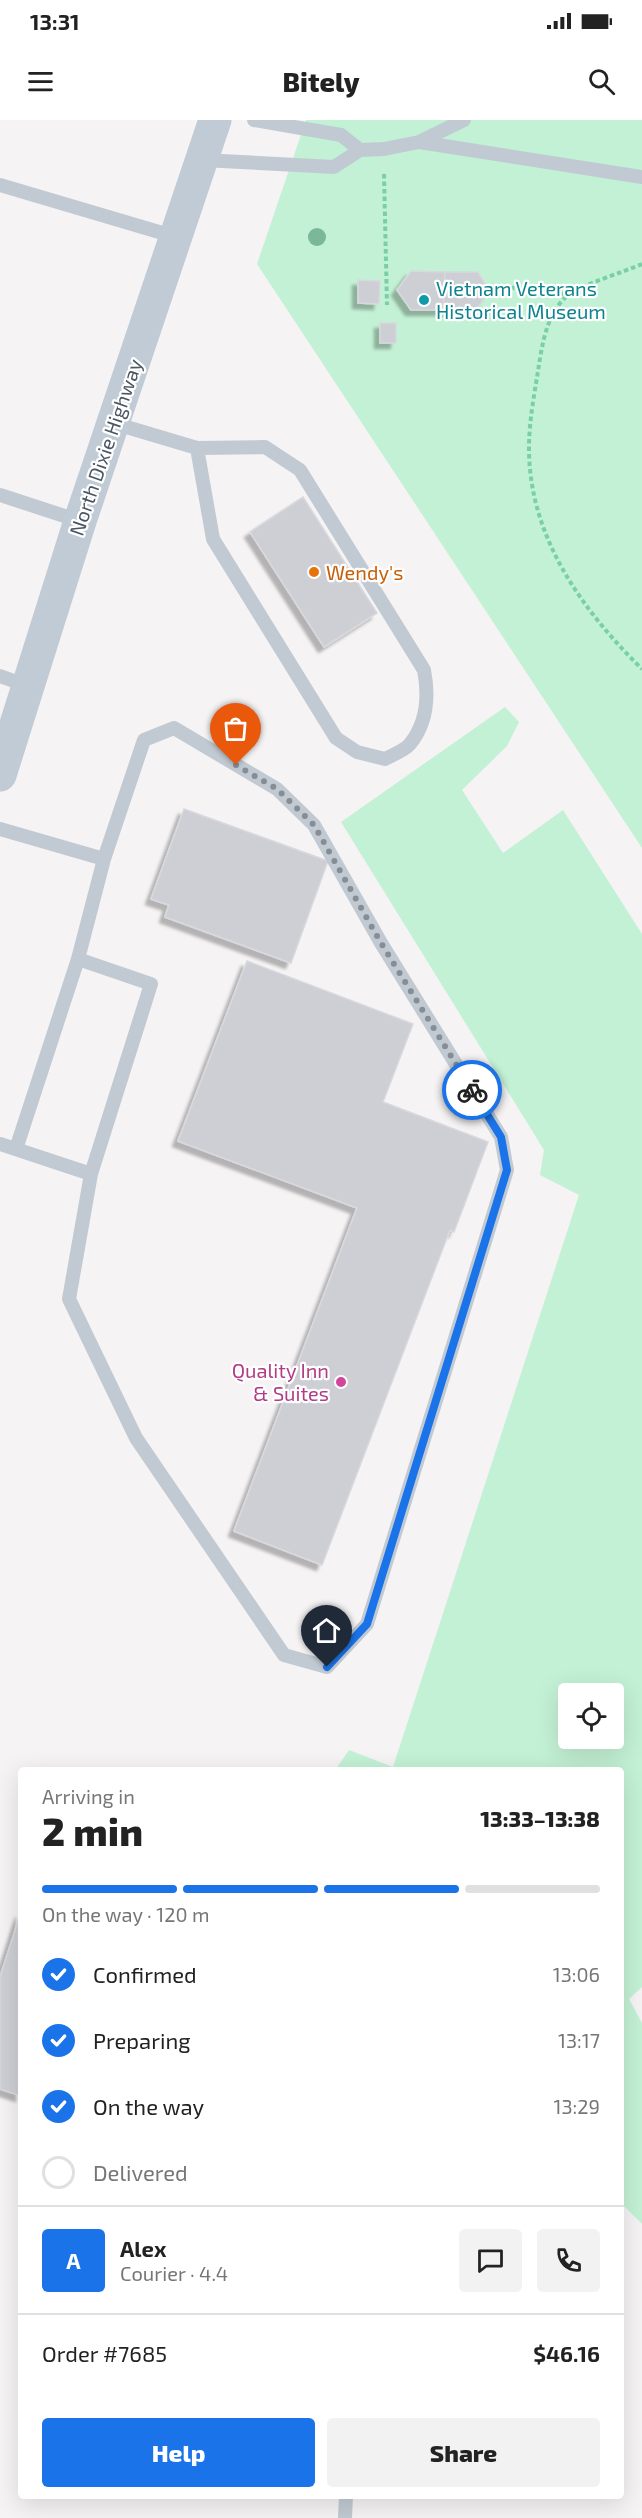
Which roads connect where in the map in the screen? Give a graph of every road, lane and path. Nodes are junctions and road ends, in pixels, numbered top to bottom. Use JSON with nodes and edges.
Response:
{"nodes":[{"id":1,"x":215,"y":120,"type":"edge"},
{"id":2,"x":254,"y":120,"type":"edge"},
{"id":3,"x":464,"y":120,"type":"edge"},
{"id":4,"x":419,"y":142,"type":"junction"},
{"id":5,"x":384,"y":149,"type":"junction"},
{"id":6,"x":360,"y":150,"type":"junction"},
{"id":7,"x":202,"y":160,"type":"junction"},
{"id":8,"x":642,"y":177,"type":"edge"},
{"id":9,"x":0,"y":184,"type":"edge"},
{"id":10,"x":176,"y":237,"type":"junction"},
{"id":11,"x":642,"y":264,"type":"edge"},
{"id":12,"x":495,"y":287,"type":"dead end"},
{"id":13,"x":568,"y":295,"type":"junction"},
{"id":14,"x":387,"y":304,"type":"dead end"},
{"id":15,"x":113,"y":423,"type":"junction"},
{"id":16,"x":197,"y":448,"type":"junction"},
{"id":17,"x":0,"y":495,"type":"edge"},
{"id":18,"x":80,"y":521,"type":"junction"},
{"id":19,"x":642,"y":669,"type":"edge"},
{"id":20,"x":14,"y":681,"type":"edge"},
{"id":21,"x":0,"y":775,"type":"edge"},
{"id":22,"x":0,"y":829,"type":"edge"},
{"id":23,"x":104,"y":859,"type":"junction"},
{"id":24,"x":78,"y":959,"type":"junction"},
{"id":25,"x":0,"y":1144,"type":"edge"},
{"id":26,"x":16,"y":1149,"type":"junction"},
{"id":27,"x":91,"y":1174,"type":"junction"},
{"id":28,"x":346,"y":2499,"type":"edge"},
{"id":29,"x":345,"y":2518,"type":"edge"}],
"edges":[{"from":1,"to":7,"type":"main road","name":"North Dixie Highway"},
{"from":2,"to":6,"type":"lane"},
{"from":3,"to":4,"type":"lane"},
{"from":4,"to":5,"type":"lane"},
{"from":4,"to":8,"type":"lane"},
{"from":5,"to":6,"type":"lane"},
{"from":5,"to":14,"type":"path"},
{"from":6,"to":7,"type":"lane"},
{"from":7,"to":10,"type":"main road","name":"North Dixie Highway"},
{"from":9,"to":10,"type":"lane"},
{"from":10,"to":15,"type":"main road","name":"North Dixie Highway"},
{"from":11,"to":13,"type":"path"},
{"from":12,"to":13,"type":"path"},
{"from":13,"to":19,"type":"path"},
{"from":15,"to":16,"type":"lane"},
{"from":15,"to":18,"type":"main road","name":"North Dixie Highway"},
{"from":16,"to":16,"type":"lane"},
{"from":17,"to":18,"type":"lane"},
{"from":18,"to":20,"type":"main road","name":"North Dixie Highway"},
{"from":20,"to":21,"type":"main road","name":"North Dixie Highway"},
{"from":22,"to":23,"type":"lane"},
{"from":23,"to":24,"type":"lane"},
{"from":23,"to":27,"type":"lane"},
{"from":24,"to":26,"type":"lane"},
{"from":24,"to":27,"type":"lane"},
{"from":25,"to":26,"type":"lane"},
{"from":26,"to":27,"type":"lane"},
{"from":28,"to":29,"type":"lane"}]}
